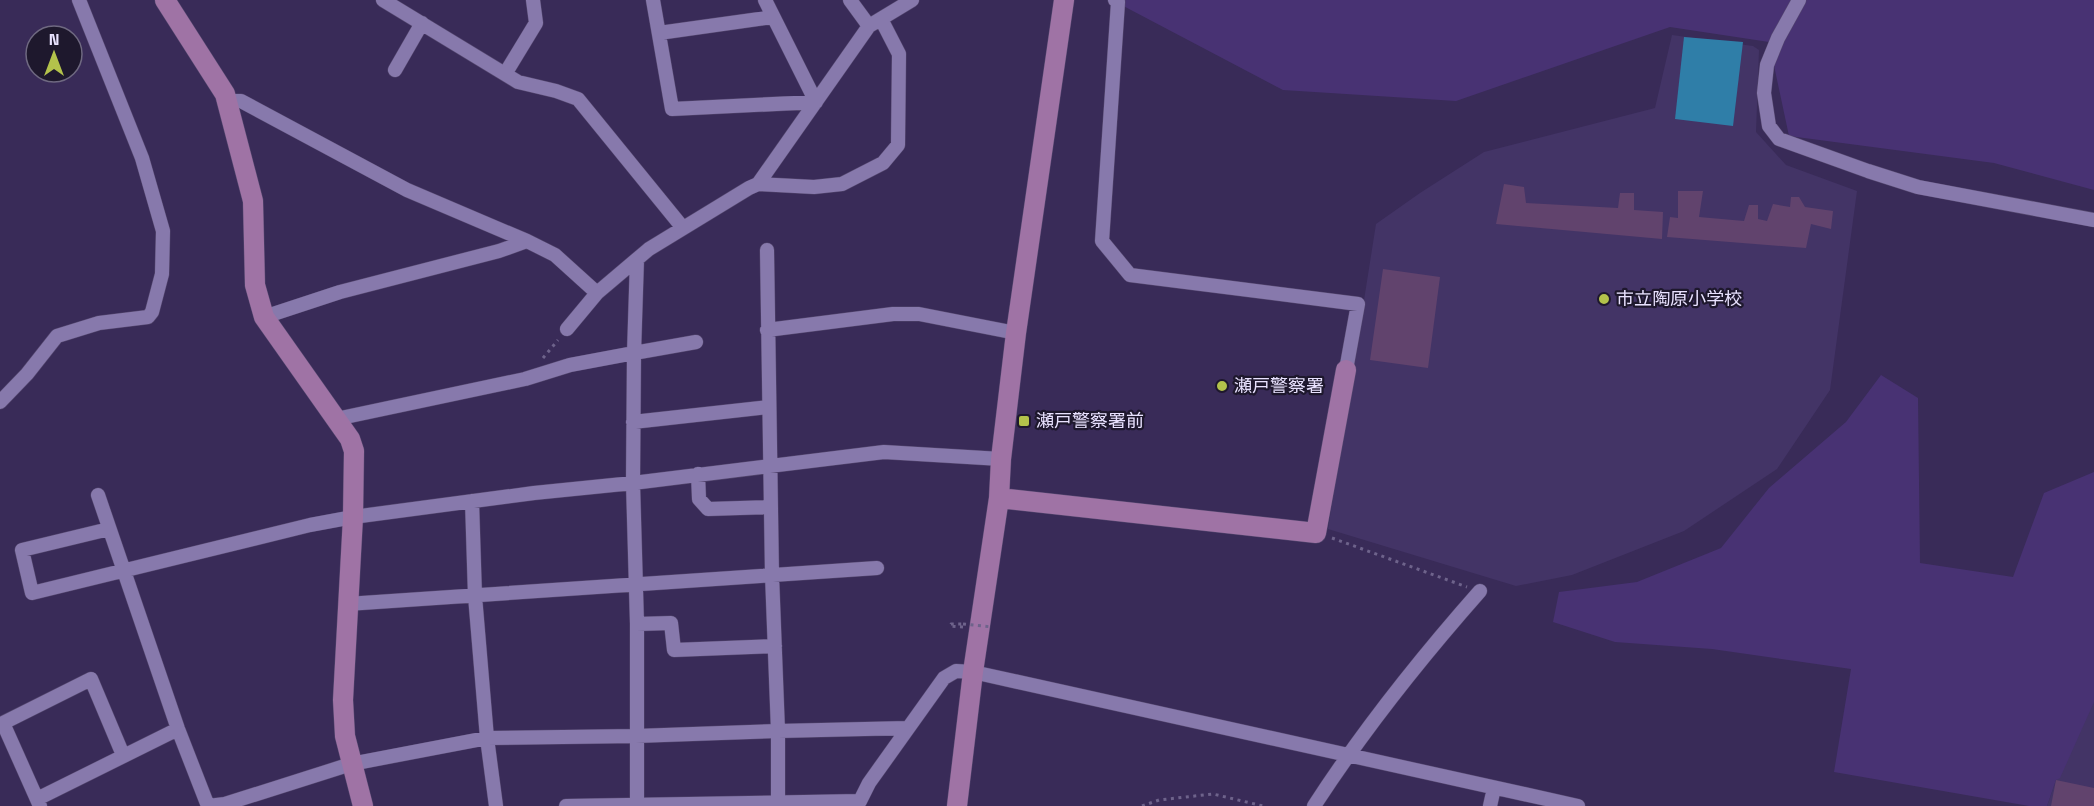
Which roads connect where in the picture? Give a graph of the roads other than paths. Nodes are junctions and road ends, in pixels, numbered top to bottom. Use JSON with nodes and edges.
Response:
{"nodes":[{"id":1,"x":80,"y":0,"type":"edge"},
{"id":2,"x":165,"y":0,"type":"edge"},
{"id":3,"x":383,"y":0,"type":"edge"},
{"id":4,"x":533,"y":0,"type":"edge"},
{"id":5,"x":653,"y":0,"type":"edge"},
{"id":6,"x":765,"y":0,"type":"edge"},
{"id":7,"x":850,"y":0,"type":"edge"},
{"id":8,"x":912,"y":0,"type":"edge"},
{"id":9,"x":1065,"y":0,"type":"edge"},
{"id":10,"x":1115,"y":0,"type":"edge"},
{"id":11,"x":1799,"y":0,"type":"edge"},
{"id":12,"x":773,"y":17,"type":"junction"},
{"id":13,"x":422,"y":23,"type":"junction"},
{"id":14,"x":875,"y":23,"type":"junction"},
{"id":15,"x":659,"y":33,"type":"junction"},
{"id":16,"x":395,"y":70,"type":"dead end"},
{"id":17,"x":505,"y":74,"type":"junction"},
{"id":18,"x":227,"y":101,"type":"junction"},
{"id":19,"x":816,"y":102,"type":"junction"},
{"id":20,"x":758,"y":184,"type":"junction"},
{"id":21,"x":2094,"y":220,"type":"edge"},
{"id":22,"x":683,"y":228,"type":"junction"},
{"id":23,"x":528,"y":241,"type":"junction"},
{"id":24,"x":767,"y":250,"type":"dead end"},
{"id":25,"x":637,"y":259,"type":"junction"},
{"id":26,"x":597,"y":293,"type":"junction"},
{"id":27,"x":264,"y":317,"type":"junction"},
{"id":28,"x":567,"y":329,"type":"road end"},
{"id":29,"x":767,"y":330,"type":"junction"},
{"id":30,"x":1016,"y":333,"type":"junction"},
{"id":31,"x":696,"y":342,"type":"dead end"},
{"id":32,"x":634,"y":353,"type":"junction"},
{"id":33,"x":1346,"y":370,"type":"joint"},
{"id":34,"x":0,"y":402,"type":"edge"},
{"id":35,"x":768,"y":407,"type":"junction"},
{"id":36,"x":336,"y":419,"type":"junction"},
{"id":37,"x":633,"y":422,"type":"junction"},
{"id":38,"x":1001,"y":459,"type":"junction"},
{"id":39,"x":770,"y":465,"type":"junction"},
{"id":40,"x":698,"y":474,"type":"junction"},
{"id":41,"x":633,"y":483,"type":"junction"},
{"id":42,"x":98,"y":495,"type":"dead end"},
{"id":43,"x":999,"y":498,"type":"junction"},
{"id":44,"x":472,"y":501,"type":"junction"},
{"id":45,"x":771,"y":507,"type":"junction"},
{"id":46,"x":353,"y":517,"type":"junction"},
{"id":47,"x":109,"y":529,"type":"junction"},
{"id":48,"x":878,"y":568,"type":"dead end"},
{"id":49,"x":125,"y":571,"type":"junction"},
{"id":50,"x":772,"y":575,"type":"junction"},
{"id":51,"x":636,"y":585,"type":"junction"},
{"id":52,"x":1480,"y":591,"type":"road end"},
{"id":53,"x":475,"y":596,"type":"junction"},
{"id":54,"x":347,"y":604,"type":"junction"},
{"id":55,"x":637,"y":624,"type":"junction"},
{"id":56,"x":775,"y":646,"type":"junction"},
{"id":57,"x":973,"y":672,"type":"junction"},
{"id":58,"x":908,"y":728,"type":"junction"},
{"id":59,"x":178,"y":729,"type":"junction"},
{"id":60,"x":778,"y":730,"type":"junction"},
{"id":61,"x":636,"y":736,"type":"junction"},
{"id":62,"x":487,"y":738,"type":"junction"},
{"id":63,"x":123,"y":755,"type":"junction"},
{"id":64,"x":1347,"y":755,"type":"junction"},
{"id":65,"x":351,"y":764,"type":"junction"},
{"id":66,"x":1494,"y":788,"type":"junction"},
{"id":67,"x":38,"y":802,"type":"edge"},
{"id":68,"x":858,"y":804,"type":"edge"},
{"id":69,"x":637,"y":805,"type":"edge"},
{"id":70,"x":778,"y":805,"type":"edge"},
{"id":71,"x":208,"y":806,"type":"edge"},
{"id":72,"x":363,"y":806,"type":"edge"},
{"id":73,"x":496,"y":806,"type":"edge"},
{"id":74,"x":566,"y":806,"type":"edge"},
{"id":75,"x":957,"y":806,"type":"edge"},
{"id":76,"x":1314,"y":806,"type":"edge"},
{"id":77,"x":1490,"y":806,"type":"edge"},
{"id":78,"x":1578,"y":806,"type":"edge"}],
"edges":[{"from":1,"to":34,"type":"street"},
{"from":2,"to":18,"type":"street"},
{"from":3,"to":13,"type":"street"},
{"from":4,"to":17,"type":"street"},
{"from":5,"to":15,"type":"street"},
{"from":6,"to":12,"type":"street"},
{"from":7,"to":14,"type":"street"},
{"from":8,"to":14,"type":"street"},
{"from":9,"to":30,"type":"street"},
{"from":10,"to":33,"type":"street"},
{"from":11,"to":21,"type":"street"},
{"from":12,"to":15,"type":"street"},
{"from":12,"to":19,"type":"street"},
{"from":13,"to":16,"type":"street"},
{"from":13,"to":17,"type":"street"},
{"from":14,"to":19,"type":"street"},
{"from":14,"to":20,"type":"street"},
{"from":15,"to":19,"type":"street"},
{"from":17,"to":22,"type":"street"},
{"from":18,"to":23,"type":"street"},
{"from":18,"to":27,"type":"street"},
{"from":19,"to":20,"type":"street"},
{"from":20,"to":22,"type":"street"},
{"from":22,"to":25,"type":"street"},
{"from":23,"to":26,"type":"street"},
{"from":23,"to":27,"type":"street"},
{"from":24,"to":29,"type":"street"},
{"from":25,"to":26,"type":"street"},
{"from":25,"to":32,"type":"street"},
{"from":26,"to":28,"type":"street"},
{"from":27,"to":36,"type":"street"},
{"from":29,"to":30,"type":"street"},
{"from":29,"to":35,"type":"street"},
{"from":30,"to":38,"type":"street"},
{"from":31,"to":32,"type":"street"},
{"from":32,"to":36,"type":"street"},
{"from":32,"to":37,"type":"street"},
{"from":33,"to":43,"type":"street"},
{"from":35,"to":37,"type":"street"},
{"from":35,"to":39,"type":"street"},
{"from":36,"to":46,"type":"street"},
{"from":37,"to":41,"type":"street"},
{"from":38,"to":39,"type":"street"},
{"from":38,"to":43,"type":"street"},
{"from":39,"to":40,"type":"street"},
{"from":39,"to":45,"type":"street"},
{"from":40,"to":41,"type":"street"},
{"from":40,"to":45,"type":"street"},
{"from":41,"to":44,"type":"street"},
{"from":41,"to":51,"type":"street"},
{"from":42,"to":47,"type":"street"},
{"from":43,"to":57,"type":"street"},
{"from":44,"to":46,"type":"street"},
{"from":44,"to":53,"type":"street"},
{"from":45,"to":50,"type":"street"},
{"from":46,"to":49,"type":"street"},
{"from":46,"to":54,"type":"street"},
{"from":47,"to":49,"type":"street"},
{"from":47,"to":49,"type":"street"},
{"from":48,"to":50,"type":"street"},
{"from":49,"to":59,"type":"street"},
{"from":50,"to":51,"type":"street"},
{"from":50,"to":56,"type":"street"},
{"from":51,"to":53,"type":"street"},
{"from":51,"to":55,"type":"street"},
{"from":52,"to":64,"type":"street"},
{"from":53,"to":54,"type":"street"},
{"from":53,"to":62,"type":"street"},
{"from":54,"to":65,"type":"street"},
{"from":55,"to":56,"type":"street"},
{"from":55,"to":61,"type":"street"},
{"from":56,"to":60,"type":"street"},
{"from":57,"to":58,"type":"street"},
{"from":57,"to":64,"type":"street"},
{"from":57,"to":75,"type":"street"},
{"from":58,"to":60,"type":"street"},
{"from":58,"to":68,"type":"street"},
{"from":59,"to":63,"type":"street"},
{"from":59,"to":71,"type":"street"},
{"from":60,"to":61,"type":"street"},
{"from":60,"to":70,"type":"street"},
{"from":61,"to":62,"type":"street"},
{"from":61,"to":69,"type":"street"},
{"from":62,"to":65,"type":"street"},
{"from":62,"to":73,"type":"street"},
{"from":63,"to":67,"type":"street"},
{"from":63,"to":67,"type":"street"},
{"from":64,"to":66,"type":"street"},
{"from":64,"to":76,"type":"street"},
{"from":65,"to":71,"type":"street"},
{"from":65,"to":72,"type":"street"},
{"from":66,"to":77,"type":"street"},
{"from":66,"to":78,"type":"street"},
{"from":68,"to":70,"type":"street"},
{"from":69,"to":70,"type":"street"},
{"from":69,"to":74,"type":"street"}]}
